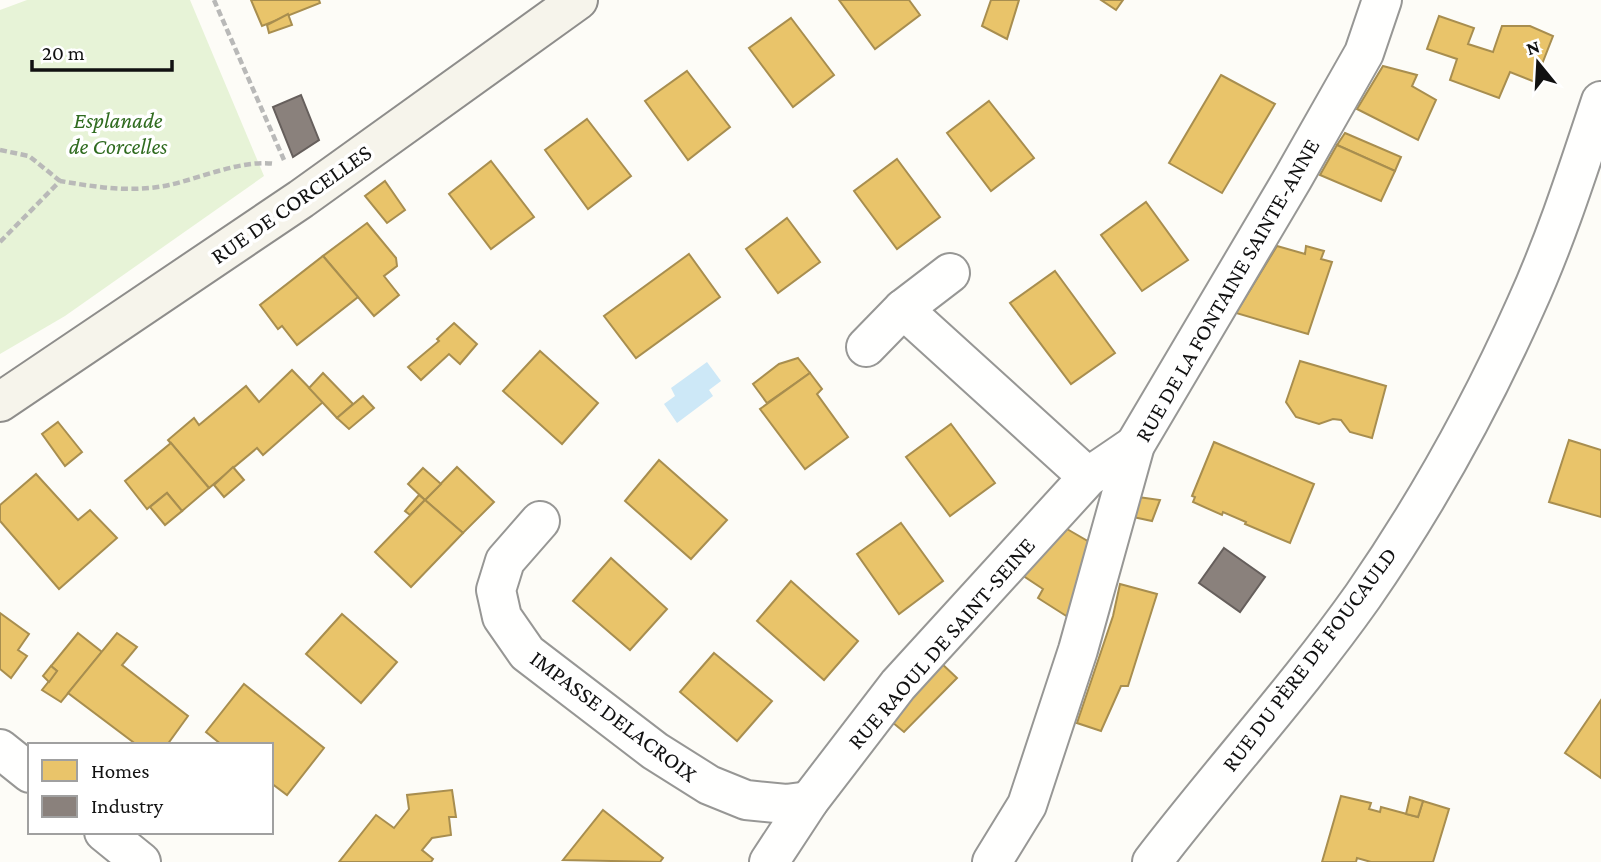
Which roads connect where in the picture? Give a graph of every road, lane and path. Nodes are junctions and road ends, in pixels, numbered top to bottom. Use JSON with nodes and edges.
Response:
{"nodes":[{"id":1,"x":214,"y":0,"type":"edge"},
{"id":2,"x":578,"y":0,"type":"edge"},
{"id":3,"x":1382,"y":0,"type":"edge"},
{"id":4,"x":1601,"y":101,"type":"edge"},
{"id":5,"x":0,"y":150,"type":"edge"},
{"id":6,"x":60,"y":181,"type":"junction"},
{"id":7,"x":0,"y":243,"type":"edge"},
{"id":8,"x":950,"y":273,"type":"dead end"},
{"id":9,"x":903,"y":309,"type":"junction"},
{"id":10,"x":866,"y":347,"type":"dead end"},
{"id":11,"x":0,"y":402,"type":"edge"},
{"id":12,"x":1135,"y":445,"type":"junction"},
{"id":13,"x":1088,"y":477,"type":"junction"},
{"id":14,"x":540,"y":520,"type":"dead end"},
{"id":15,"x":0,"y":749,"type":"edge"},
{"id":16,"x":28,"y":771,"type":"edge"},
{"id":17,"x":809,"y":801,"type":"junction"},
{"id":18,"x":106,"y":834,"type":"edge"},
{"id":19,"x":141,"y":862,"type":"edge"},
{"id":20,"x":769,"y":862,"type":"edge"},
{"id":21,"x":992,"y":862,"type":"edge"},
{"id":22,"x":1152,"y":862,"type":"edge"}],
"edges":[{"from":1,"to":6,"type":"path"},
{"from":2,"to":11,"type":"main road","name":"RUE DE CORCELLES"},
{"from":3,"to":12,"type":"street","name":"RUE DE LA FONTAINE SAINTE-ANNE"},
{"from":4,"to":22,"type":"street","name":"RUE DU PÈRE DE FOUCAULD"},
{"from":5,"to":6,"type":"path"},
{"from":6,"to":7,"type":"path"},
{"from":8,"to":9,"type":"street"},
{"from":9,"to":10,"type":"street"},
{"from":9,"to":13,"type":"street"},
{"from":12,"to":13,"type":"street","name":"RUE RAOUL DE SAINT-SEINE"},
{"from":12,"to":21,"type":"street","name":"RUE DE LA FONTAINE SAINTE-ANNE"},
{"from":13,"to":17,"type":"street","name":"RUE RAOUL DE SAINT-SEINE"},
{"from":14,"to":17,"type":"street","name":"IMPASSE DELACROIX"},
{"from":15,"to":16,"type":"street"},
{"from":17,"to":20,"type":"street","name":"RUE RAOUL DE SAINT-SEINE"},
{"from":18,"to":19,"type":"street"}]}
